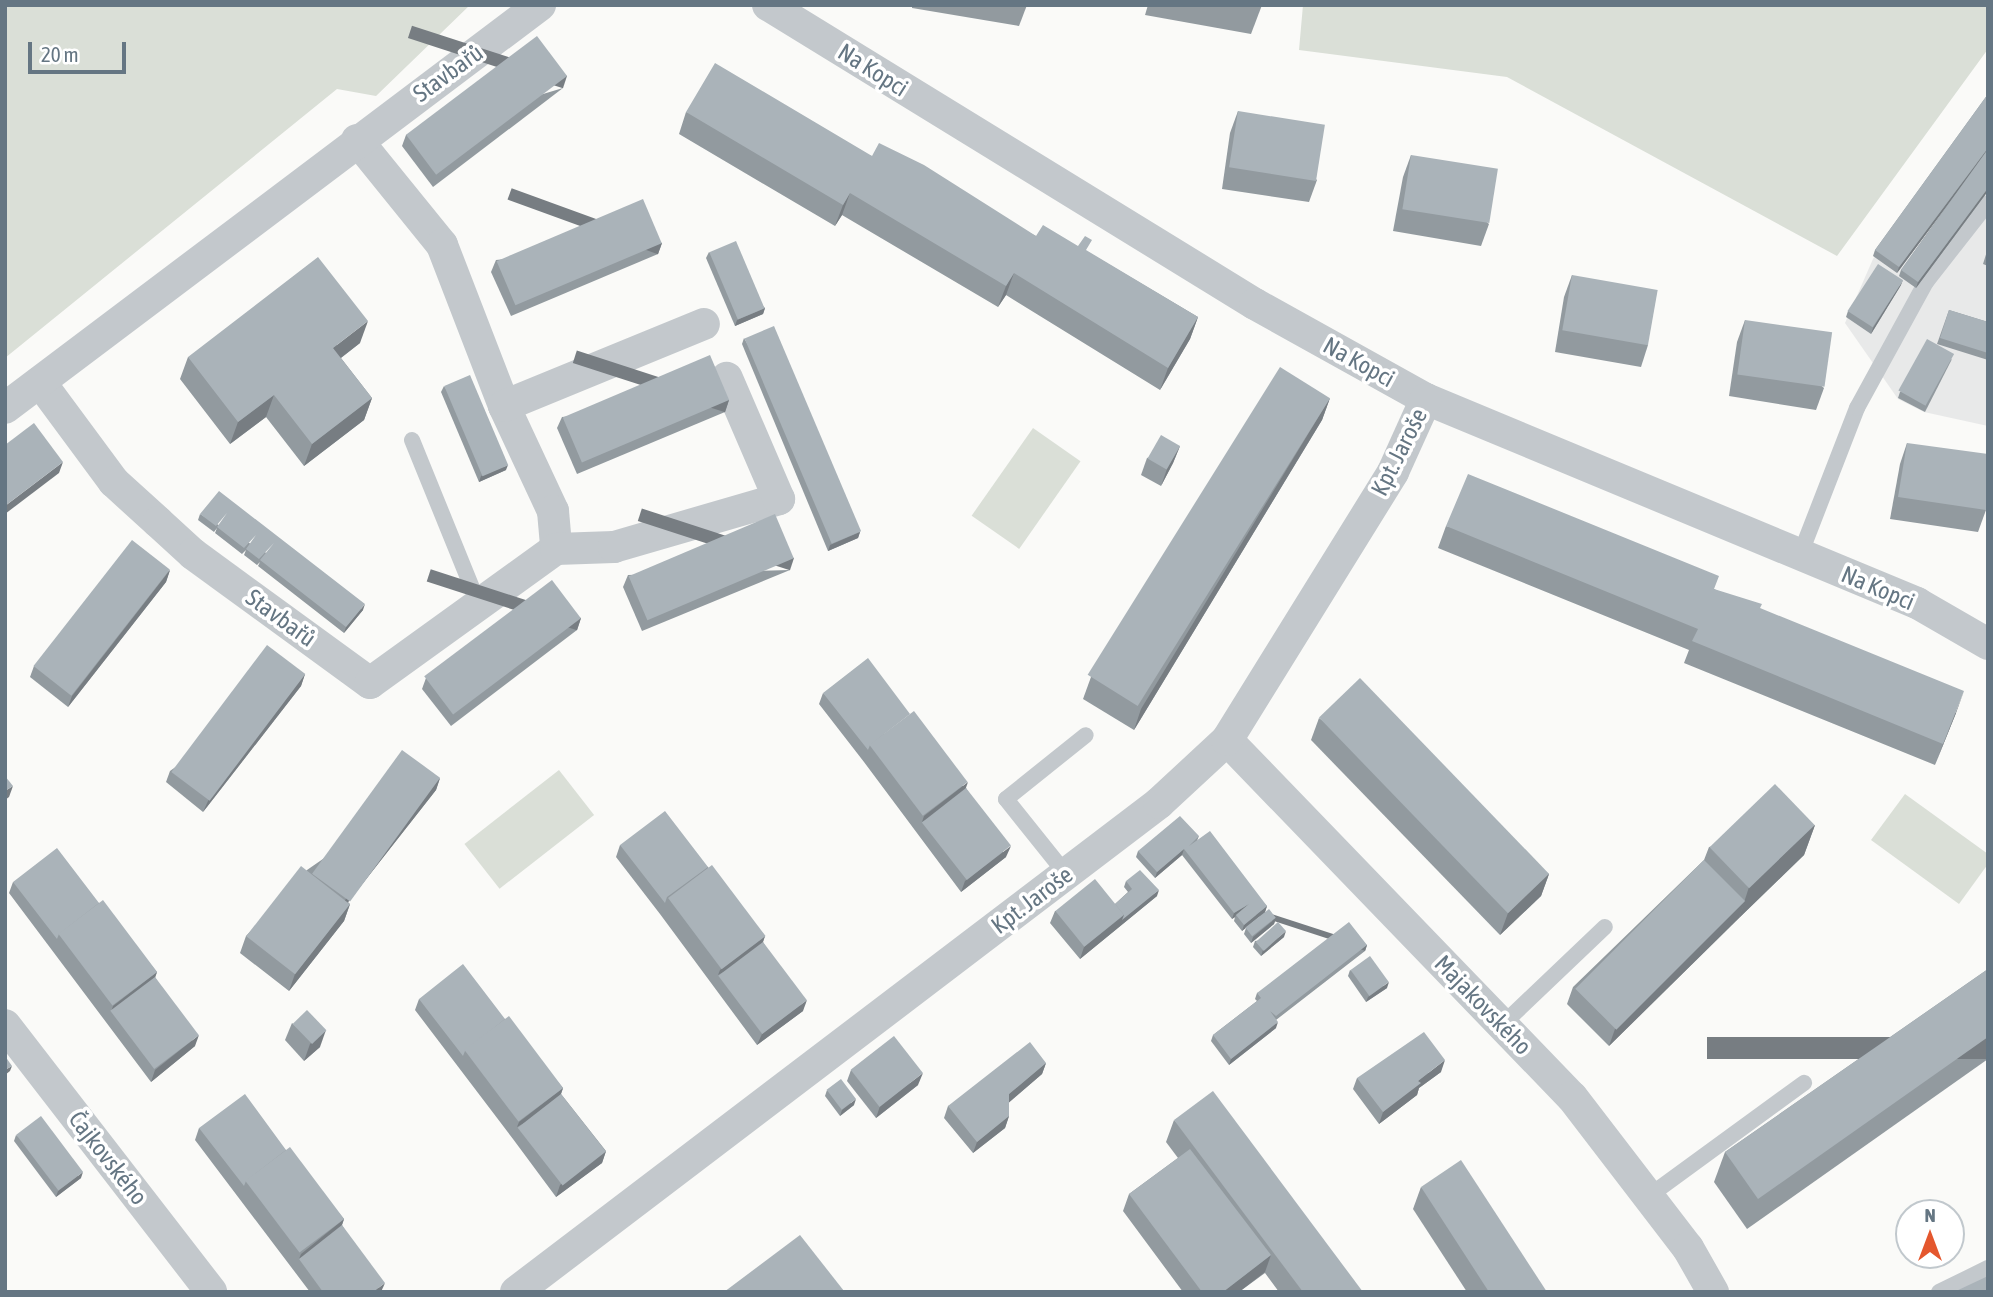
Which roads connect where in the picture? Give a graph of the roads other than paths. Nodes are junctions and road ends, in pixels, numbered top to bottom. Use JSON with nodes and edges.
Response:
{"nodes":[{"id":1,"x":540,"y":5,"type":"edge"},
{"id":2,"x":768,"y":5,"type":"edge"},
{"id":3,"x":356,"y":140,"type":"junction"},
{"id":4,"x":1988,"y":203,"type":"edge"},
{"id":5,"x":704,"y":324,"type":"dead end"},
{"id":6,"x":727,"y":379,"type":"dead end"},
{"id":7,"x":40,"y":382,"type":"junction"},
{"id":8,"x":1426,"y":399,"type":"junction"},
{"id":9,"x":504,"y":406,"type":"junction"},
{"id":10,"x":5,"y":408,"type":"edge"},
{"id":11,"x":412,"y":440,"type":"dead end"},
{"id":12,"x":556,"y":549,"type":"junction"},
{"id":13,"x":1800,"y":555,"type":"junction"},
{"id":14,"x":479,"y":604,"type":"junction"},
{"id":15,"x":1988,"y":644,"type":"edge"},
{"id":16,"x":1086,"y":735,"type":"dead end"},
{"id":17,"x":1227,"y":740,"type":"junction"},
{"id":18,"x":1066,"y":874,"type":"junction"},
{"id":19,"x":1605,"y":927,"type":"dead end"},
{"id":20,"x":5,"y":1025,"type":"edge"},
{"id":21,"x":1502,"y":1025,"type":"junction"},
{"id":22,"x":1804,"y":1083,"type":"dead end"},
{"id":23,"x":1649,"y":1196,"type":"junction"},
{"id":24,"x":1988,"y":1268,"type":"edge"},
{"id":25,"x":211,"y":1292,"type":"edge"},
{"id":26,"x":516,"y":1292,"type":"edge"},
{"id":27,"x":1713,"y":1292,"type":"edge"},
{"id":28,"x":1939,"y":1292,"type":"edge"}],
"edges":[{"from":1,"to":3,"type":"street","name":"Stavbařů"},
{"from":2,"to":8,"type":"street","name":"Na Kopci"},
{"from":3,"to":7,"type":"street","name":"Stavbařů"},
{"from":3,"to":9,"type":"street"},
{"from":4,"to":13,"type":"lane"},
{"from":5,"to":9,"type":"street"},
{"from":6,"to":12,"type":"street"},
{"from":7,"to":10,"type":"street","name":"Stavbařů"},
{"from":7,"to":14,"type":"street","name":"Stavbařů"},
{"from":8,"to":13,"type":"street","name":"Na Kopci"},
{"from":8,"to":17,"type":"street","name":"Kpt. Jaroše"},
{"from":9,"to":12,"type":"street"},
{"from":11,"to":14,"type":"lane"},
{"from":12,"to":14,"type":"street","name":"Stavbařů"},
{"from":13,"to":15,"type":"street","name":"Na Kopci"},
{"from":16,"to":18,"type":"lane"},
{"from":17,"to":18,"type":"street","name":"Kpt. Jaroše"},
{"from":17,"to":21,"type":"street","name":"Majakovského"},
{"from":18,"to":26,"type":"street","name":"Kpt. Jaroše"},
{"from":19,"to":21,"type":"lane"},
{"from":20,"to":25,"type":"street","name":"Čajkovského"},
{"from":21,"to":23,"type":"street","name":"Majakovského"},
{"from":22,"to":23,"type":"lane"},
{"from":23,"to":27,"type":"street","name":"Majakovského"},
{"from":24,"to":28,"type":"lane"}]}
